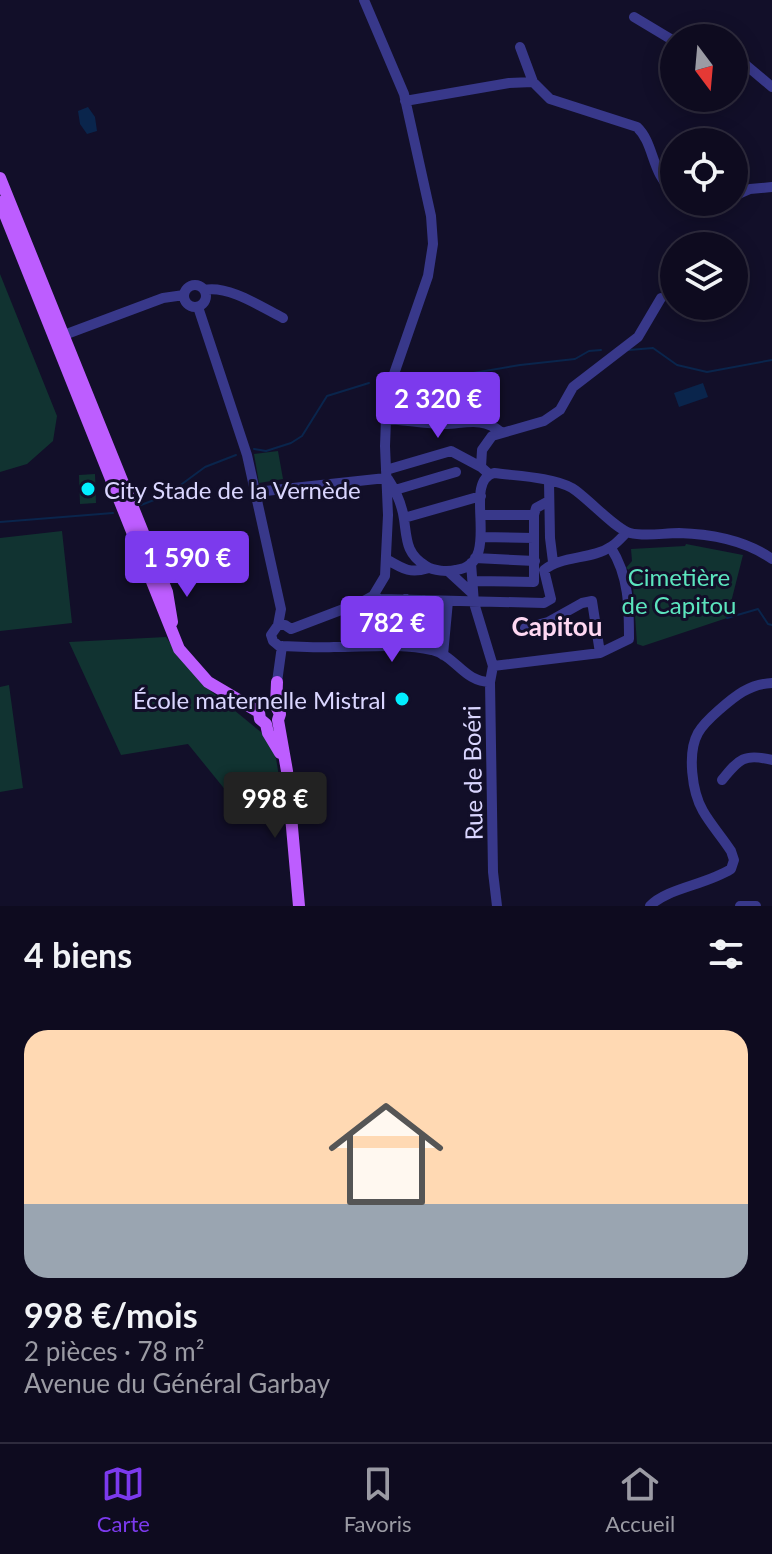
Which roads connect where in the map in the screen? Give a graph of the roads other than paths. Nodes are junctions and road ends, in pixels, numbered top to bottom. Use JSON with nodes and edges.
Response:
{"nodes":[{"id":1,"x":364,"y":0,"type":"edge"},
{"id":2,"x":634,"y":17,"type":"dead end"},
{"id":3,"x":660,"y":33,"type":"edge"},
{"id":4,"x":520,"y":47,"type":"dead end"},
{"id":5,"x":748,"y":67,"type":"edge"},
{"id":6,"x":533,"y":82,"type":"junction"},
{"id":7,"x":772,"y":87,"type":"edge"},
{"id":8,"x":405,"y":101,"type":"junction"},
{"id":9,"x":660,"y":177,"type":"edge"},
{"id":10,"x":0,"y":178,"type":"edge"},
{"id":11,"x":772,"y":187,"type":"edge"},
{"id":12,"x":748,"y":190,"type":"edge"},
{"id":13,"x":0,"y":202,"type":"edge"},
{"id":14,"x":204,"y":290,"type":"junction"},
{"id":15,"x":184,"y":295,"type":"junction"},
{"id":16,"x":660,"y":300,"type":"edge"},
{"id":17,"x":198,"y":307,"type":"junction"},
{"id":18,"x":283,"y":318,"type":"dead end"},
{"id":19,"x":64,"y":335,"type":"junction"},
{"id":20,"x":386,"y":419,"type":"junction"},
{"id":21,"x":501,"y":432,"type":"junction"},
{"id":22,"x":485,"y":471,"type":"junction"},
{"id":23,"x":456,"y":472,"type":"dead end"},
{"id":24,"x":386,"y":474,"type":"junction"},
{"id":25,"x":549,"y":482,"type":"junction"},
{"id":26,"x":395,"y":490,"type":"junction"},
{"id":27,"x":256,"y":492,"type":"junction"},
{"id":28,"x":481,"y":496,"type":"junction"},
{"id":29,"x":549,"y":501,"type":"junction"},
{"id":30,"x":481,"y":515,"type":"junction"},
{"id":31,"x":534,"y":515,"type":"junction"},
{"id":32,"x":404,"y":518,"type":"junction"},
{"id":33,"x":627,"y":532,"type":"junction"},
{"id":34,"x":481,"y":537,"type":"junction"},
{"id":35,"x":534,"y":538,"type":"junction"},
{"id":36,"x":611,"y":548,"type":"junction"},
{"id":37,"x":386,"y":559,"type":"junction"},
{"id":38,"x":772,"y":559,"type":"edge"},
{"id":39,"x":473,"y":561,"type":"junction"},
{"id":40,"x":535,"y":561,"type":"junction"},
{"id":41,"x":553,"y":562,"type":"junction"},
{"id":42,"x":429,"y":568,"type":"junction"},
{"id":43,"x":448,"y":571,"type":"junction"},
{"id":44,"x":473,"y":581,"type":"junction"},
{"id":45,"x":376,"y":598,"type":"junction"},
{"id":46,"x":406,"y":599,"type":"junction"},
{"id":47,"x":474,"y":599,"type":"junction"},
{"id":48,"x":424,"y":600,"type":"junction"},
{"id":49,"x":448,"y":601,"type":"junction"},
{"id":50,"x":278,"y":625,"type":"junction"},
{"id":51,"x":405,"y":626,"type":"junction"},
{"id":52,"x":525,"y":628,"type":"dead end"},
{"id":53,"x":291,"y":629,"type":"junction"},
{"id":54,"x":172,"y":632,"type":"junction"},
{"id":55,"x":284,"y":646,"type":"junction"},
{"id":56,"x":379,"y":646,"type":"junction"},
{"id":57,"x":405,"y":647,"type":"junction"},
{"id":58,"x":600,"y":653,"type":"junction"},
{"id":59,"x":443,"y":655,"type":"junction"},
{"id":60,"x":493,"y":666,"type":"junction"},
{"id":61,"x":277,"y":682,"type":"joint"},
{"id":62,"x":490,"y":682,"type":"junction"},
{"id":63,"x":772,"y":683,"type":"edge"},
{"id":64,"x":276,"y":706,"type":"junction"},
{"id":65,"x":259,"y":712,"type":"junction"},
{"id":66,"x":272,"y":722,"type":"junction"},
{"id":67,"x":772,"y":760,"type":"edge"},
{"id":68,"x":722,"y":780,"type":"dead end"},
{"id":69,"x":299,"y":906,"type":"edge"},
{"id":70,"x":497,"y":906,"type":"edge"},
{"id":71,"x":650,"y":906,"type":"edge"},
{"id":72,"x":740,"y":906,"type":"edge"},
{"id":73,"x":756,"y":906,"type":"edge"}],
"edges":[{"from":1,"to":8,"type":"street"},
{"from":2,"to":3,"type":"street"},
{"from":4,"to":6,"type":"street"},
{"from":5,"to":7,"type":"street"},
{"from":6,"to":8,"type":"street"},
{"from":6,"to":9,"type":"street"},
{"from":8,"to":20,"type":"street"},
{"from":10,"to":19,"type":"main road"},
{"from":11,"to":12,"type":"street"},
{"from":13,"to":54,"type":"main road"},
{"from":14,"to":15,"type":"street"},
{"from":14,"to":17,"type":"street"},
{"from":14,"to":18,"type":"street"},
{"from":15,"to":17,"type":"street"},
{"from":15,"to":19,"type":"street"},
{"from":16,"to":21,"type":"street"},
{"from":17,"to":27,"type":"street"},
{"from":19,"to":54,"type":"main road"},
{"from":20,"to":21,"type":"street"},
{"from":20,"to":24,"type":"street"},
{"from":21,"to":22,"type":"street"},
{"from":22,"to":24,"type":"street"},
{"from":22,"to":25,"type":"street"},
{"from":22,"to":28,"type":"street"},
{"from":23,"to":26,"type":"street"},
{"from":24,"to":26,"type":"street"},
{"from":24,"to":27,"type":"street"},
{"from":24,"to":37,"type":"street"},
{"from":25,"to":29,"type":"street"},
{"from":25,"to":33,"type":"street"},
{"from":26,"to":32,"type":"street"},
{"from":27,"to":50,"type":"street"},
{"from":28,"to":30,"type":"street"},
{"from":28,"to":32,"type":"street"},
{"from":29,"to":31,"type":"street"},
{"from":29,"to":41,"type":"street"},
{"from":30,"to":31,"type":"street"},
{"from":30,"to":34,"type":"street"},
{"from":31,"to":35,"type":"street"},
{"from":32,"to":42,"type":"street"},
{"from":33,"to":36,"type":"street"},
{"from":33,"to":38,"type":"street"},
{"from":34,"to":35,"type":"street"},
{"from":34,"to":39,"type":"street"},
{"from":35,"to":40,"type":"street"},
{"from":36,"to":41,"type":"street"},
{"from":36,"to":58,"type":"street"},
{"from":37,"to":42,"type":"street"},
{"from":37,"to":45,"type":"street"},
{"from":39,"to":40,"type":"street"},
{"from":39,"to":43,"type":"street"},
{"from":39,"to":44,"type":"street","name":"Rue de Boéri"},
{"from":40,"to":44,"type":"street"},
{"from":41,"to":47,"type":"street"},
{"from":42,"to":43,"type":"street"},
{"from":43,"to":47,"type":"street"},
{"from":44,"to":47,"type":"street","name":"Rue de Boéri"},
{"from":45,"to":46,"type":"street"},
{"from":45,"to":53,"type":"street"},
{"from":45,"to":56,"type":"street"},
{"from":46,"to":48,"type":"street"},
{"from":46,"to":51,"type":"street"},
{"from":47,"to":49,"type":"street"},
{"from":47,"to":60,"type":"street","name":"Rue de Boéri"},
{"from":48,"to":49,"type":"street"},
{"from":48,"to":51,"type":"street"},
{"from":49,"to":59,"type":"street"},
{"from":50,"to":53,"type":"street"},
{"from":50,"to":55,"type":"street"},
{"from":51,"to":57,"type":"street"},
{"from":52,"to":58,"type":"street"},
{"from":53,"to":55,"type":"street"},
{"from":54,"to":65,"type":"main road"},
{"from":55,"to":56,"type":"street"},
{"from":55,"to":61,"type":"street"},
{"from":56,"to":57,"type":"street"},
{"from":57,"to":59,"type":"street"},
{"from":58,"to":60,"type":"street"},
{"from":59,"to":62,"type":"street"},
{"from":60,"to":62,"type":"street","name":"Rue de Boéri"},
{"from":61,"to":64,"type":"main road"},
{"from":62,"to":70,"type":"street","name":"Rue de Boéri"},
{"from":63,"to":71,"type":"street"},
{"from":64,"to":65,"type":"main road"},
{"from":64,"to":66,"type":"main road"},
{"from":65,"to":66,"type":"main road"},
{"from":66,"to":69,"type":"main road"},
{"from":67,"to":68,"type":"street"},
{"from":72,"to":73,"type":"street"}]}
